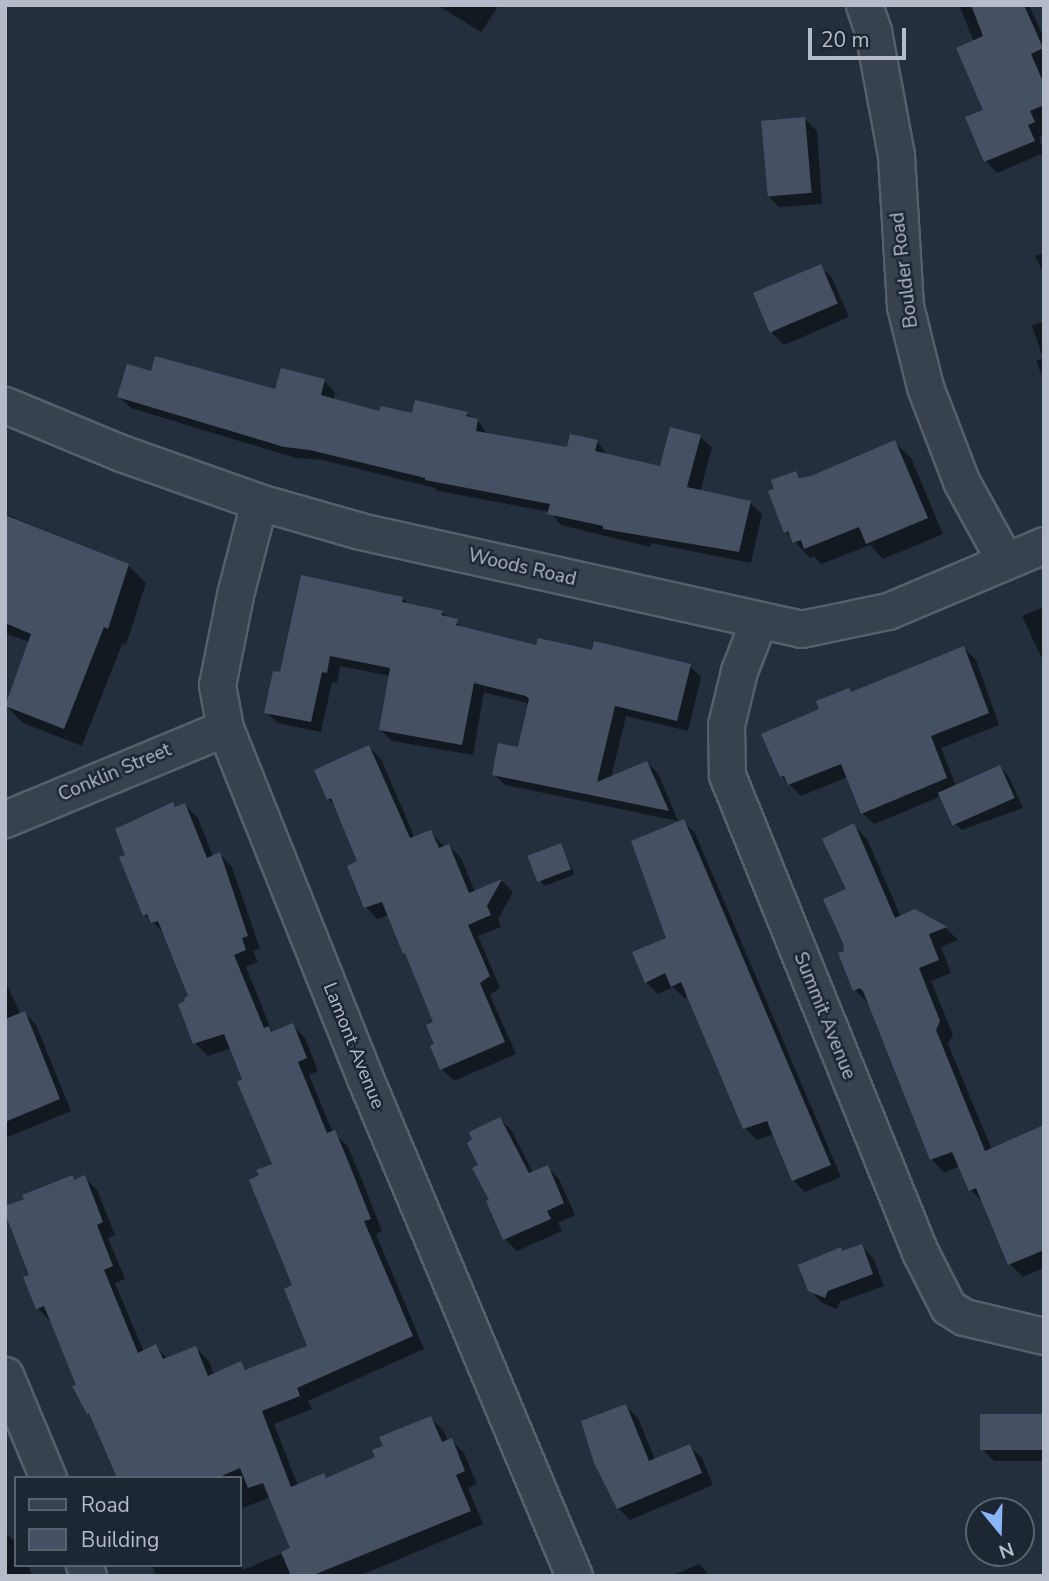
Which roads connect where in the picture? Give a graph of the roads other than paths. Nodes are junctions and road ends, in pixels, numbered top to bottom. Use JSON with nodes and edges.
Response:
{"nodes":[{"id":1,"x":864,"y":5,"type":"edge"},
{"id":2,"x":5,"y":405,"type":"edge"},
{"id":3,"x":259,"y":502,"type":"junction"},
{"id":4,"x":1044,"y":545,"type":"edge"},
{"id":5,"x":1004,"y":561,"type":"junction"},
{"id":6,"x":758,"y":622,"type":"junction"},
{"id":7,"x":225,"y":727,"type":"junction"},
{"id":8,"x":5,"y":819,"type":"edge"},
{"id":9,"x":1044,"y":1336,"type":"edge"},
{"id":10,"x":5,"y":1375,"type":"edge"},
{"id":11,"x":47,"y":1476,"type":"edge"},
{"id":12,"x":574,"y":1576,"type":"edge"}],
"edges":[{"from":1,"to":5,"type":"street","name":"Boulder Road"},
{"from":2,"to":3,"type":"street","name":"Woods Road"},
{"from":3,"to":6,"type":"street","name":"Woods Road"},
{"from":3,"to":7,"type":"street","name":"Lamont Avenue"},
{"from":4,"to":5,"type":"street","name":"Woods Road"},
{"from":5,"to":6,"type":"street","name":"Woods Road"},
{"from":6,"to":9,"type":"street","name":"Summit Avenue"},
{"from":7,"to":8,"type":"street","name":"Conklin Street"},
{"from":7,"to":12,"type":"street","name":"Lamont Avenue"},
{"from":10,"to":11,"type":"street"}]}
